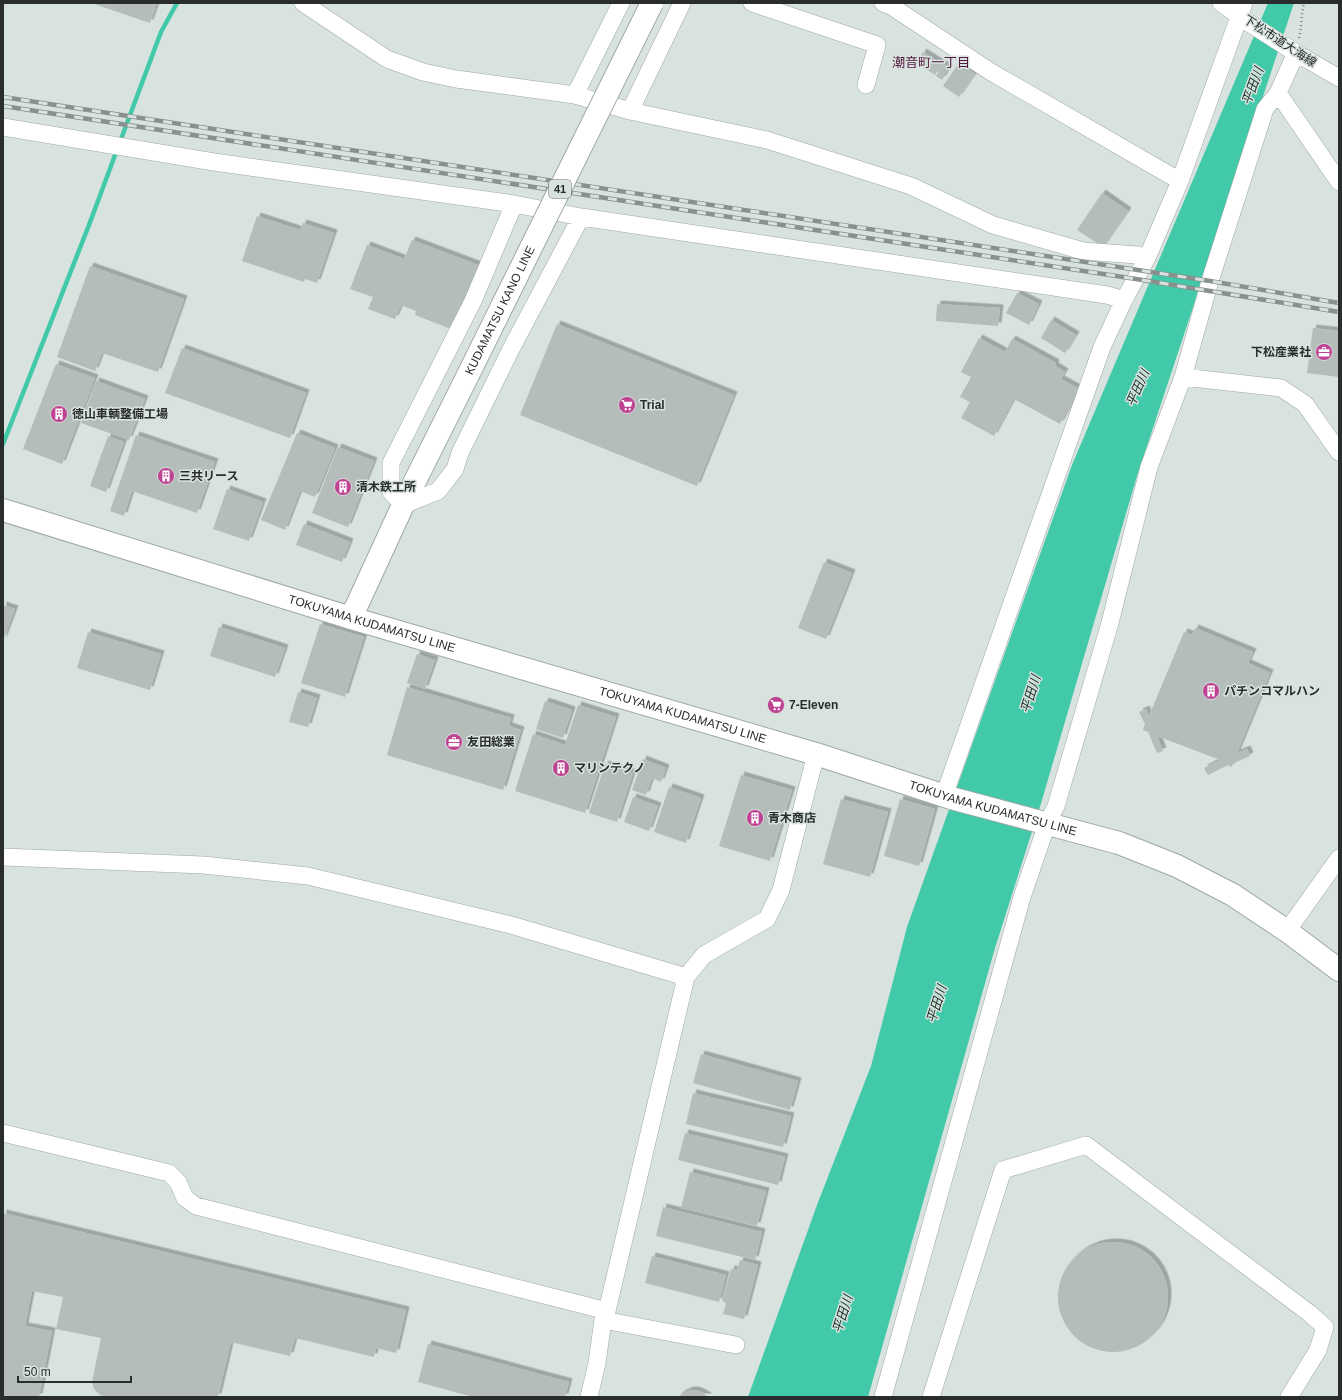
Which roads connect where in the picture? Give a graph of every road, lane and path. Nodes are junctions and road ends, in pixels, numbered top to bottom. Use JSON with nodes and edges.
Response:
{"nodes":[{"id":1,"x":303,"y":3,"type":"edge"},
{"id":2,"x":621,"y":3,"type":"edge"},
{"id":3,"x":652,"y":3,"type":"edge"},
{"id":4,"x":682,"y":3,"type":"edge"},
{"id":5,"x":752,"y":3,"type":"edge"},
{"id":6,"x":883,"y":3,"type":"edge"},
{"id":7,"x":1221,"y":3,"type":"edge"},
{"id":8,"x":1304,"y":3,"type":"edge"},
{"id":9,"x":1244,"y":14,"type":"edge"},
{"id":10,"x":1296,"y":53,"type":"junction"},
{"id":11,"x":1339,"y":78,"type":"edge"},
{"id":12,"x":866,"y":85,"type":"dead end"},
{"id":13,"x":1278,"y":93,"type":"junction"},
{"id":14,"x":575,"y":95,"type":"junction"},
{"id":15,"x":630,"y":111,"type":"junction"},
{"id":16,"x":3,"y":127,"type":"edge"},
{"id":17,"x":1180,"y":181,"type":"junction"},
{"id":18,"x":1339,"y":182,"type":"edge"},
{"id":19,"x":514,"y":204,"type":"junction"},
{"id":20,"x":581,"y":217,"type":"junction"},
{"id":21,"x":1147,"y":258,"type":"junction"},
{"id":22,"x":1124,"y":300,"type":"junction"},
{"id":23,"x":1183,"y":377,"type":"junction"},
{"id":24,"x":1339,"y":452,"type":"edge"},
{"id":25,"x":403,"y":505,"type":"junction"},
{"id":26,"x":3,"y":510,"type":"edge"},
{"id":27,"x":351,"y":618,"type":"junction"},
{"id":28,"x":816,"y":754,"type":"junction"},
{"id":29,"x":948,"y":797,"type":"junction"},
{"id":30,"x":1045,"y":824,"type":"junction"},
{"id":31,"x":3,"y":857,"type":"edge"},
{"id":32,"x":1339,"y":858,"type":"edge"},
{"id":33,"x":1287,"y":931,"type":"junction"},
{"id":34,"x":1339,"y":970,"type":"edge"},
{"id":35,"x":686,"y":977,"type":"junction"},
{"id":36,"x":3,"y":1134,"type":"edge"},
{"id":37,"x":605,"y":1315,"type":"junction"},
{"id":38,"x":736,"y":1345,"type":"dead end"},
{"id":39,"x":589,"y":1397,"type":"edge"},
{"id":40,"x":884,"y":1397,"type":"edge"},
{"id":41,"x":931,"y":1397,"type":"edge"},
{"id":42,"x":1288,"y":1397,"type":"edge"}],
"edges":[{"from":1,"to":14,"type":"street"},
{"from":2,"to":14,"type":"street"},
{"from":3,"to":25,"type":"main road","name":"KUDAMATSU KANO LINE","number":"41","bridge":true},
{"from":4,"to":15,"type":"street"},
{"from":5,"to":12,"type":"street"},
{"from":6,"to":17,"type":"street"},
{"from":7,"to":9,"type":"street","name":"下松市道大海線"},
{"from":8,"to":10,"type":"path"},
{"from":9,"to":10,"type":"street","name":"下松市道大海線"},
{"from":9,"to":17,"type":"street"},
{"from":10,"to":11,"type":"street","name":"下松市道大海線"},
{"from":10,"to":13,"type":"street"},
{"from":13,"to":18,"type":"street"},
{"from":13,"to":23,"type":"street"},
{"from":14,"to":15,"type":"street"},
{"from":15,"to":21,"type":"street"},
{"from":16,"to":19,"type":"street"},
{"from":17,"to":21,"type":"street"},
{"from":19,"to":20,"type":"street"},
{"from":19,"to":25,"type":"street"},
{"from":20,"to":22,"type":"street"},
{"from":20,"to":25,"type":"street"},
{"from":21,"to":22,"type":"street"},
{"from":22,"to":29,"type":"street"},
{"from":23,"to":24,"type":"street"},
{"from":23,"to":30,"type":"street"},
{"from":25,"to":27,"type":"main road","name":"KUDAMATSU KANO LINE","number":"41"},
{"from":26,"to":27,"type":"main road","name":"TOKUYAMA KUDAMATSU LINE"},
{"from":27,"to":28,"type":"main road","name":"TOKUYAMA KUDAMATSU LINE"},
{"from":28,"to":29,"type":"main road","name":"TOKUYAMA KUDAMATSU LINE"},
{"from":28,"to":35,"type":"street"},
{"from":29,"to":30,"type":"main road","name":"TOKUYAMA KUDAMATSU LINE"},
{"from":30,"to":33,"type":"main road","name":"TOKUYAMA KUDAMATSU LINE"},
{"from":30,"to":40,"type":"street"},
{"from":31,"to":35,"type":"street"},
{"from":32,"to":33,"type":"street"},
{"from":33,"to":34,"type":"main road","name":"TOKUYAMA KUDAMATSU LINE"},
{"from":35,"to":37,"type":"street"},
{"from":36,"to":37,"type":"street"},
{"from":37,"to":38,"type":"street"},
{"from":37,"to":39,"type":"street"},
{"from":41,"to":42,"type":"street"}]}
